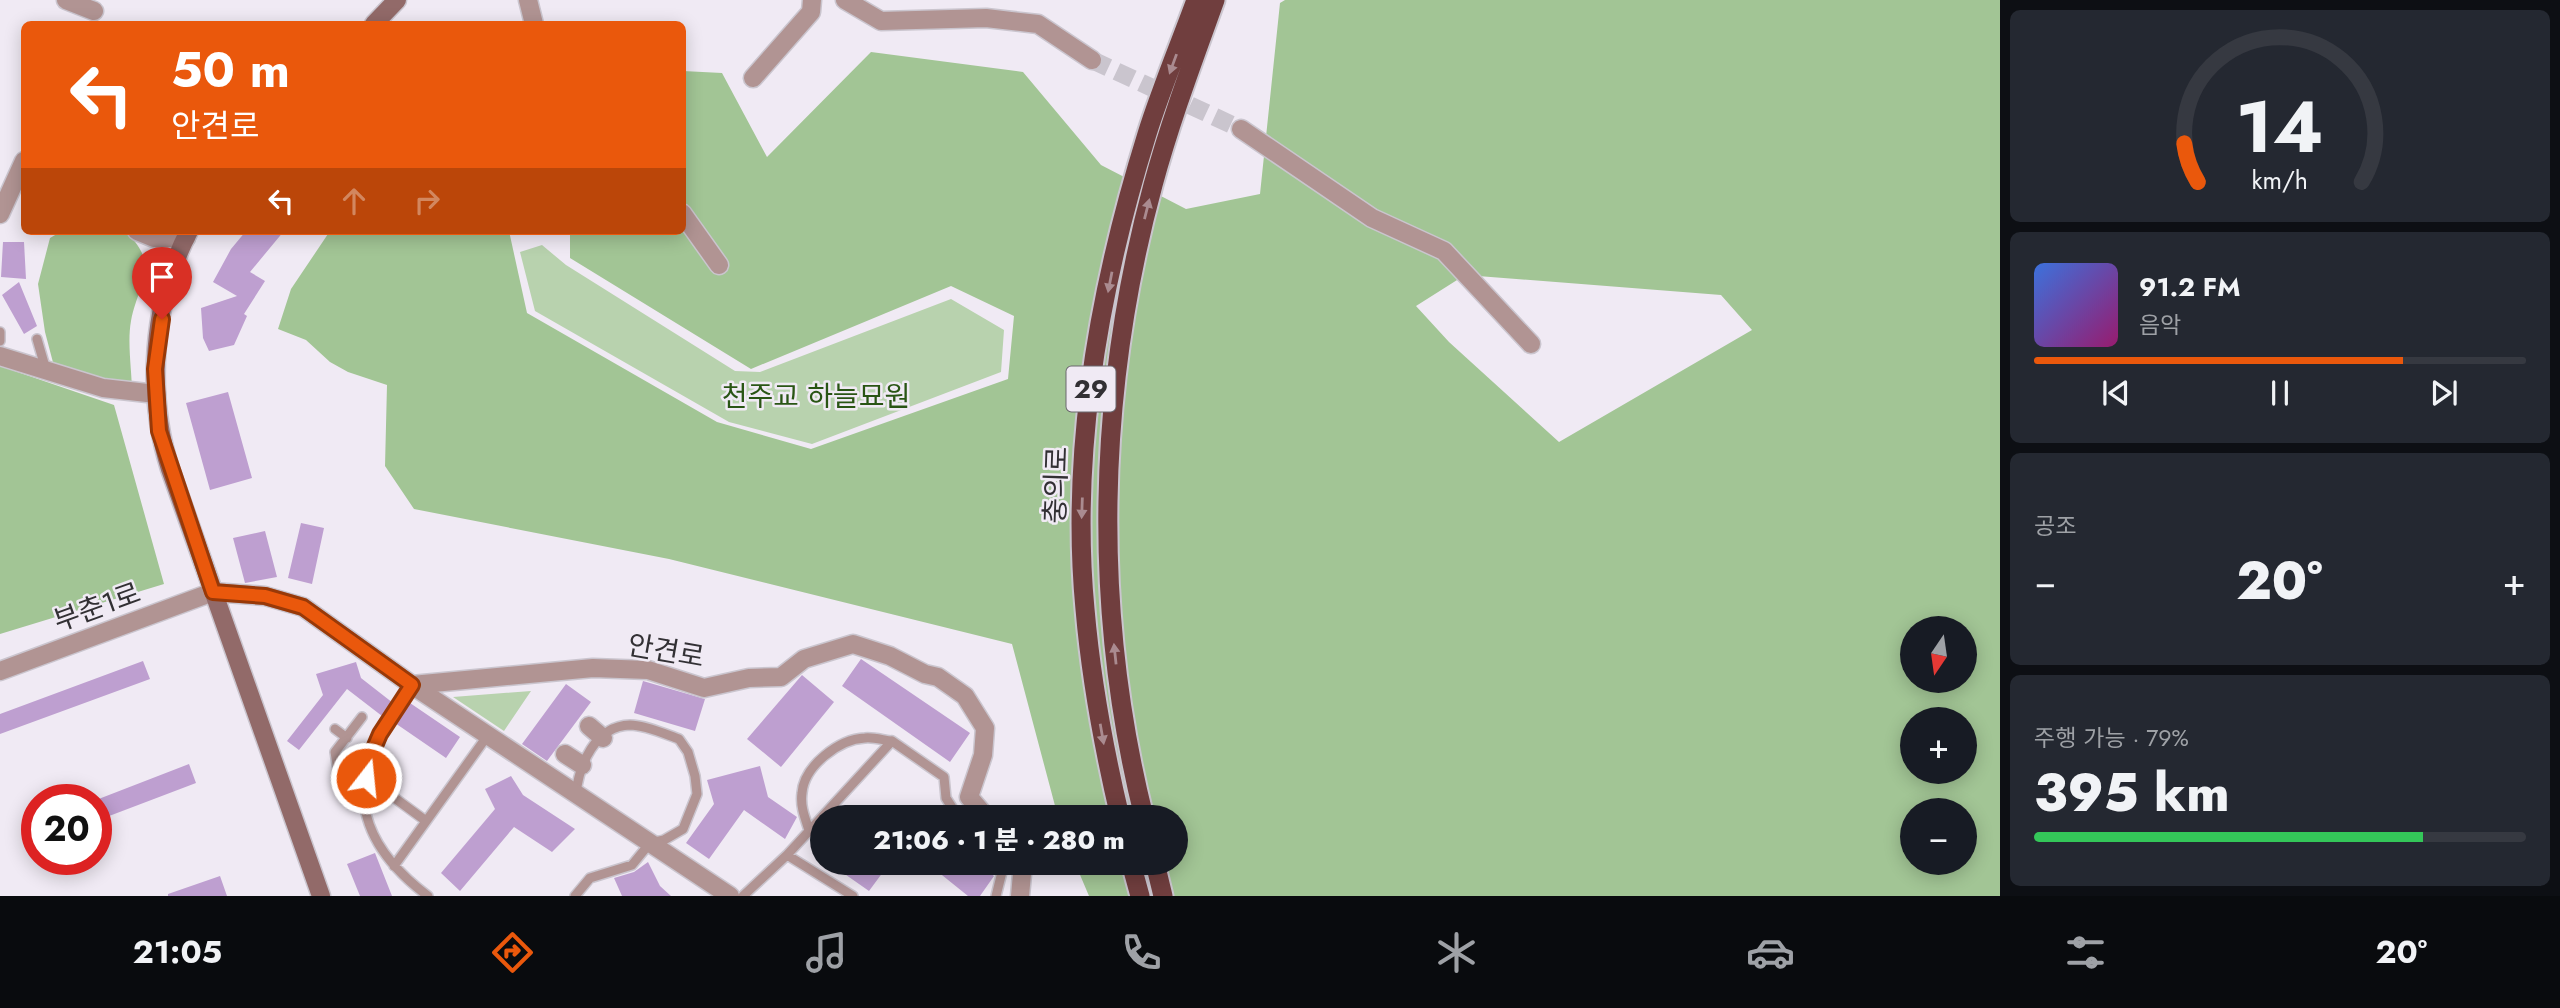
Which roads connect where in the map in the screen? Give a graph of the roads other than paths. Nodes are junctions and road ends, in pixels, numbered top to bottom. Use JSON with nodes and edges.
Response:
{"nodes":[{"id":1,"x":66,"y":0,"type":"edge"},
{"id":2,"x":397,"y":0,"type":"edge"},
{"id":3,"x":528,"y":0,"type":"edge"},
{"id":4,"x":812,"y":0,"type":"edge"},
{"id":5,"x":845,"y":0,"type":"edge"},
{"id":6,"x":1196,"y":0,"type":"edge"},
{"id":7,"x":1215,"y":0,"type":"edge"},
{"id":8,"x":93,"y":12,"type":"edge"},
{"id":9,"x":377,"y":21,"type":"edge"},
{"id":10,"x":533,"y":21,"type":"edge"},
{"id":11,"x":1092,"y":60,"type":"tunnel mouth"},
{"id":12,"x":753,"y":78,"type":"dead end"},
{"id":13,"x":1241,"y":129,"type":"tunnel mouth"},
{"id":14,"x":21,"y":168,"type":"edge"},
{"id":15,"x":0,"y":214,"type":"edge"},
{"id":16,"x":686,"y":219,"type":"edge"},
{"id":17,"x":146,"y":235,"type":"edge"},
{"id":18,"x":180,"y":235,"type":"edge"},
{"id":19,"x":187,"y":235,"type":"edge"},
{"id":20,"x":719,"y":265,"type":"dead end"},
{"id":21,"x":0,"y":332,"type":"edge"},
{"id":22,"x":37,"y":339,"type":"dead end"},
{"id":23,"x":0,"y":341,"type":"edge"},
{"id":24,"x":1531,"y":344,"type":"dead end"},
{"id":25,"x":0,"y":356,"type":"edge"},
{"id":26,"x":46,"y":372,"type":"junction"},
{"id":27,"x":156,"y":394,"type":"junction"},
{"id":28,"x":213,"y":592,"type":"junction"},
{"id":29,"x":0,"y":671,"type":"edge"},
{"id":30,"x":412,"y":685,"type":"junction"},
{"id":31,"x":362,"y":718,"type":"dead end"},
{"id":32,"x":589,"y":726,"type":"dead end"},
{"id":33,"x":335,"y":729,"type":"dead end"},
{"id":34,"x":488,"y":735,"type":"junction"},
{"id":35,"x":347,"y":738,"type":"junction"},
{"id":36,"x":603,"y":738,"type":"junction"},
{"id":37,"x":892,"y":741,"type":"junction"},
{"id":38,"x":565,"y":754,"type":"dead end"},
{"id":39,"x":582,"y":765,"type":"junction"},
{"id":40,"x":367,"y":773,"type":"junction"},
{"id":41,"x":576,"y":794,"type":"junction"},
{"id":42,"x":950,"y":805,"type":"edge"},
{"id":43,"x":976,"y":805,"type":"edge"},
{"id":44,"x":1117,"y":805,"type":"edge"},
{"id":45,"x":1141,"y":805,"type":"edge"},
{"id":46,"x":426,"y":821,"type":"junction"},
{"id":47,"x":809,"y":830,"type":"junction"},
{"id":48,"x":650,"y":843,"type":"junction"},
{"id":49,"x":787,"y":855,"type":"junction"},
{"id":50,"x":394,"y":866,"type":"junction"},
{"id":51,"x":1001,"y":875,"type":"edge"},
{"id":52,"x":1022,"y":875,"type":"edge"},
{"id":53,"x":1134,"y":875,"type":"edge"},
{"id":54,"x":1158,"y":875,"type":"edge"},
{"id":55,"x":424,"y":895,"type":"edge"},
{"id":56,"x":321,"y":896,"type":"edge"},
{"id":57,"x":575,"y":896,"type":"edge"},
{"id":58,"x":730,"y":896,"type":"edge"},
{"id":59,"x":743,"y":896,"type":"edge"},
{"id":60,"x":853,"y":896,"type":"edge"},
{"id":61,"x":996,"y":896,"type":"edge"},
{"id":62,"x":1020,"y":896,"type":"edge"},
{"id":63,"x":1140,"y":896,"type":"edge"},
{"id":64,"x":1163,"y":896,"type":"edge"}],
"edges":[{"from":1,"to":8,"type":"street"},
{"from":2,"to":9,"type":"main road"},
{"from":3,"to":10,"type":"street"},
{"from":4,"to":12,"type":"street"},
{"from":5,"to":11,"type":"street"},
{"from":6,"to":44,"type":"highway","name":"충의로","number":"29","one_way":true},
{"from":45,"to":7,"type":"highway","name":"충의로","number":"29","one_way":true},
{"from":13,"to":24,"type":"street"},
{"from":14,"to":15,"type":"street"},
{"from":16,"to":20,"type":"street"},
{"from":17,"to":18,"type":"street"},
{"from":19,"to":27,"type":"main road"},
{"from":21,"to":23,"type":"lane"},
{"from":22,"to":26,"type":"lane"},
{"from":25,"to":26,"type":"street"},
{"from":26,"to":27,"type":"street"},
{"from":27,"to":28,"type":"main road"},
{"from":28,"to":29,"type":"street","name":"부춘1로"},
{"from":28,"to":30,"type":"street"},
{"from":28,"to":56,"type":"main road"},
{"from":30,"to":34,"type":"street"},
{"from":30,"to":40,"type":"lane"},
{"from":30,"to":43,"type":"street","name":"안견로"},
{"from":31,"to":35,"type":"lane"},
{"from":32,"to":36,"type":"street"},
{"from":33,"to":35,"type":"lane"},
{"from":34,"to":41,"type":"street"},
{"from":34,"to":46,"type":"lane"},
{"from":35,"to":40,"type":"lane"},
{"from":36,"to":39,"type":"lane"},
{"from":36,"to":48,"type":"lane"},
{"from":37,"to":42,"type":"lane"},
{"from":37,"to":47,"type":"lane"},
{"from":37,"to":47,"type":"lane"},
{"from":38,"to":39,"type":"street"},
{"from":39,"to":41,"type":"lane"},
{"from":40,"to":46,"type":"lane"},
{"from":40,"to":50,"type":"lane"},
{"from":41,"to":48,"type":"street"},
{"from":46,"to":50,"type":"lane"},
{"from":47,"to":49,"type":"lane"},
{"from":48,"to":57,"type":"lane"},
{"from":48,"to":58,"type":"street"},
{"from":49,"to":59,"type":"lane"},
{"from":49,"to":60,"type":"lane"},
{"from":50,"to":55,"type":"lane"},
{"from":51,"to":61,"type":"lane"},
{"from":52,"to":62,"type":"street"},
{"from":53,"to":63,"type":"highway"},
{"from":54,"to":64,"type":"highway"}]}
